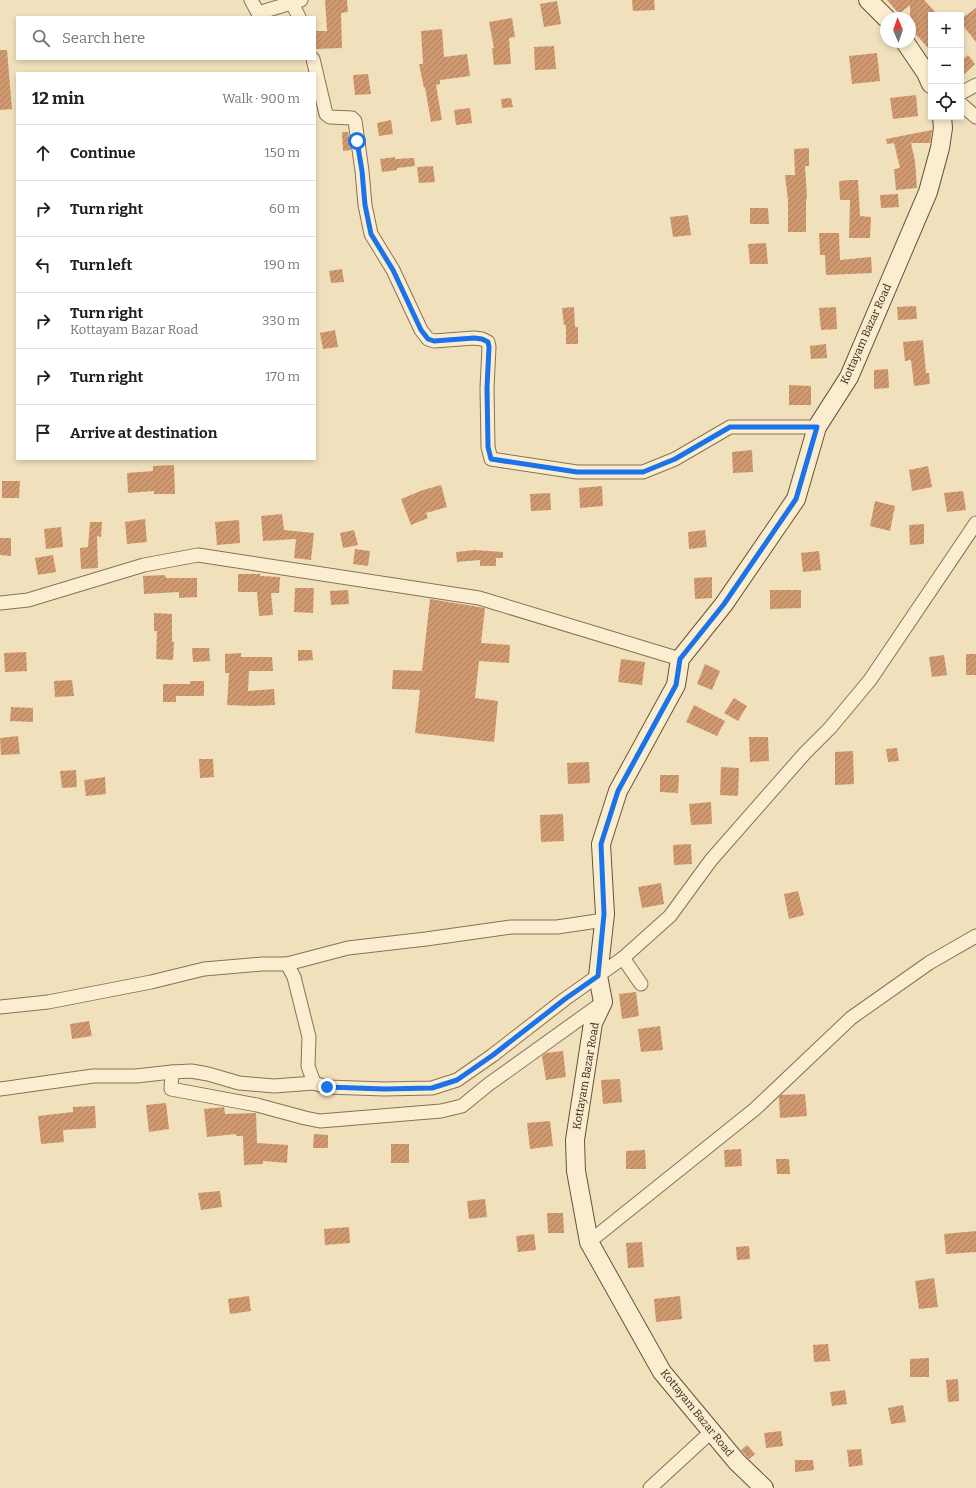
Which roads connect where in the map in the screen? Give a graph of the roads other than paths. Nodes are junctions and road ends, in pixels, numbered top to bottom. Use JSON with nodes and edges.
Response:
{"nodes":[{"id":1,"x":251,"y":0,"type":"edge"},
{"id":2,"x":868,"y":0,"type":"edge"},
{"id":3,"x":296,"y":1,"type":"edge"},
{"id":4,"x":880,"y":12,"type":"edge"},
{"id":5,"x":299,"y":16,"type":"edge"},
{"id":6,"x":909,"y":48,"type":"edge"},
{"id":7,"x":313,"y":60,"type":"edge"},
{"id":8,"x":928,"y":76,"type":"edge"},
{"id":9,"x":976,"y":85,"type":"edge"},
{"id":10,"x":964,"y":91,"type":"edge"},
{"id":11,"x":964,"y":107,"type":"edge"},
{"id":12,"x":976,"y":117,"type":"edge"},
{"id":13,"x":942,"y":120,"type":"edge"},
{"id":14,"x":817,"y":427,"type":"junction"},
{"id":15,"x":976,"y":522,"type":"edge"},
{"id":16,"x":0,"y":603,"type":"edge"},
{"id":17,"x":680,"y":659,"type":"junction"},
{"id":18,"x":604,"y":920,"type":"junction"},
{"id":19,"x":976,"y":936,"type":"edge"},
{"id":20,"x":623,"y":958,"type":"junction"},
{"id":21,"x":287,"y":964,"type":"junction"},
{"id":22,"x":599,"y":978,"type":"junction"},
{"id":23,"x":641,"y":984,"type":"dead end"},
{"id":24,"x":603,"y":1002,"type":"junction"},
{"id":25,"x":0,"y":1008,"type":"edge"},
{"id":26,"x":172,"y":1072,"type":"junction"},
{"id":27,"x":314,"y":1083,"type":"junction"},
{"id":28,"x":0,"y":1089,"type":"edge"},
{"id":29,"x":589,"y":1242,"type":"junction"},
{"id":30,"x":712,"y":1431,"type":"junction"},
{"id":31,"x":650,"y":1488,"type":"edge"},
{"id":32,"x":764,"y":1488,"type":"edge"}],
"edges":[{"from":1,"to":3,"type":"street"},
{"from":2,"to":4,"type":"main road"},
{"from":3,"to":5,"type":"street"},
{"from":6,"to":8,"type":"main road"},
{"from":7,"to":14,"type":"street"},
{"from":9,"to":10,"type":"street"},
{"from":11,"to":12,"type":"street"},
{"from":13,"to":14,"type":"main road","name":"Kottayam Bazar Road"},
{"from":14,"to":17,"type":"main road","name":"Kottayam Bazar Road"},
{"from":15,"to":20,"type":"street"},
{"from":16,"to":17,"type":"street"},
{"from":17,"to":18,"type":"main road","name":"Kottayam Bazar Road"},
{"from":18,"to":21,"type":"street"},
{"from":18,"to":22,"type":"main road","name":"Kottayam Bazar Road"},
{"from":19,"to":29,"type":"street"},
{"from":20,"to":22,"type":"street"},
{"from":20,"to":23,"type":"street"},
{"from":21,"to":25,"type":"street"},
{"from":21,"to":27,"type":"street"},
{"from":22,"to":24,"type":"main road","name":"Kottayam Bazar Road"},
{"from":22,"to":27,"type":"street"},
{"from":24,"to":26,"type":"street"},
{"from":24,"to":29,"type":"main road","name":"Kottayam Bazar Road"},
{"from":26,"to":27,"type":"street"},
{"from":26,"to":28,"type":"street"},
{"from":29,"to":30,"type":"main road","name":"Kottayam Bazar Road"},
{"from":30,"to":31,"type":"street"},
{"from":30,"to":32,"type":"main road","name":"Kottayam Bazar Road"}]}
